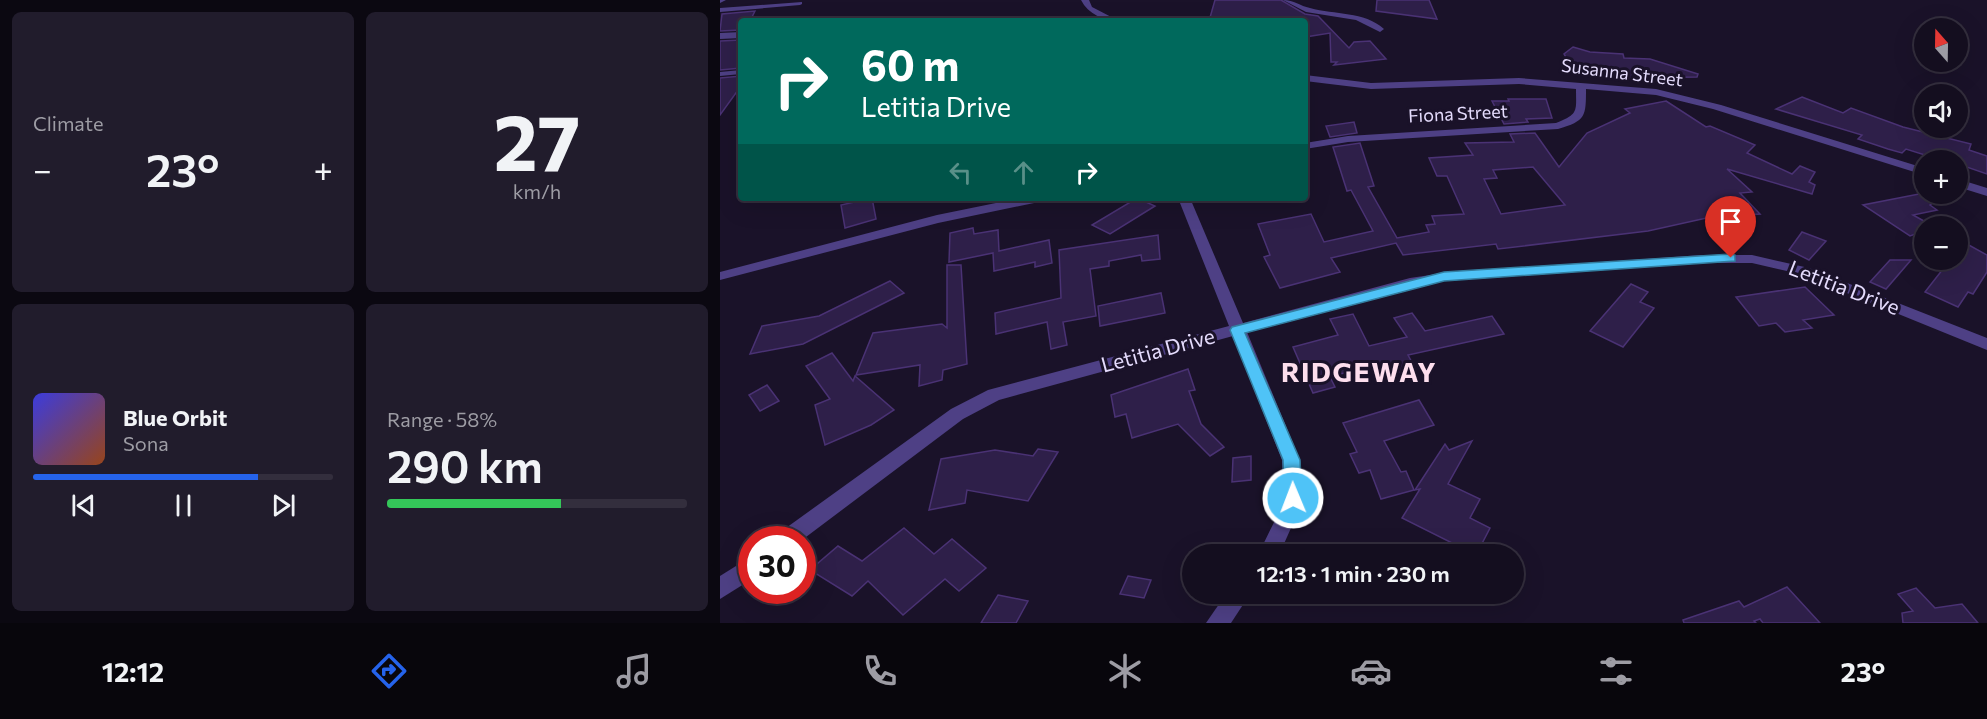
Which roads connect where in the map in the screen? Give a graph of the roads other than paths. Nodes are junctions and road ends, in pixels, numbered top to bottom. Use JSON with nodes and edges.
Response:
{"nodes":[{"id":1,"x":1085,"y":0,"type":"edge"},
{"id":2,"x":1287,"y":0,"type":"edge"},
{"id":3,"x":800,"y":3,"type":"dead end"},
{"id":4,"x":720,"y":10,"type":"edge"},
{"id":5,"x":1109,"y":18,"type":"edge"},
{"id":6,"x":1380,"y":28,"type":"dead end"},
{"id":7,"x":738,"y":34,"type":"edge"},
{"id":8,"x":720,"y":36,"type":"edge"},
{"id":9,"x":738,"y":72,"type":"edge"},
{"id":10,"x":720,"y":74,"type":"edge"},
{"id":11,"x":1308,"y":78,"type":"edge"},
{"id":12,"x":1581,"y":85,"type":"junction"},
{"id":13,"x":1308,"y":146,"type":"edge"},
{"id":14,"x":1914,"y":169,"type":"edge"},
{"id":15,"x":1968,"y":186,"type":"edge"},
{"id":16,"x":1987,"y":192,"type":"edge"},
{"id":17,"x":1024,"y":201,"type":"edge"},
{"id":18,"x":1185,"y":201,"type":"edge"},
{"id":19,"x":720,"y":276,"type":"edge"},
{"id":20,"x":1237,"y":330,"type":"junction"},
{"id":21,"x":1987,"y":344,"type":"edge"},
{"id":22,"x":805,"y":526,"type":"edge"},
{"id":23,"x":1274,"y":544,"type":"edge"},
{"id":24,"x":738,"y":576,"type":"edge"},
{"id":25,"x":720,"y":589,"type":"edge"},
{"id":26,"x":1231,"y":604,"type":"edge"},
{"id":27,"x":1217,"y":623,"type":"edge"}],
"edges":[{"from":1,"to":5,"type":"street"},
{"from":2,"to":6,"type":"street"},
{"from":3,"to":4,"type":"lane"},
{"from":7,"to":8,"type":"street"},
{"from":9,"to":10,"type":"lane"},
{"from":11,"to":12,"type":"street","name":"Susanna Street"},
{"from":12,"to":13,"type":"street","name":"Fiona Street"},
{"from":12,"to":14,"type":"street","name":"Susanna Street"},
{"from":15,"to":16,"type":"street"},
{"from":17,"to":19,"type":"street"},
{"from":18,"to":20,"type":"street"},
{"from":20,"to":21,"type":"street","name":"Letitia Drive"},
{"from":20,"to":22,"type":"street","name":"Letitia Drive"},
{"from":20,"to":23,"type":"street"},
{"from":24,"to":25,"type":"street"},
{"from":26,"to":27,"type":"street"}]}
